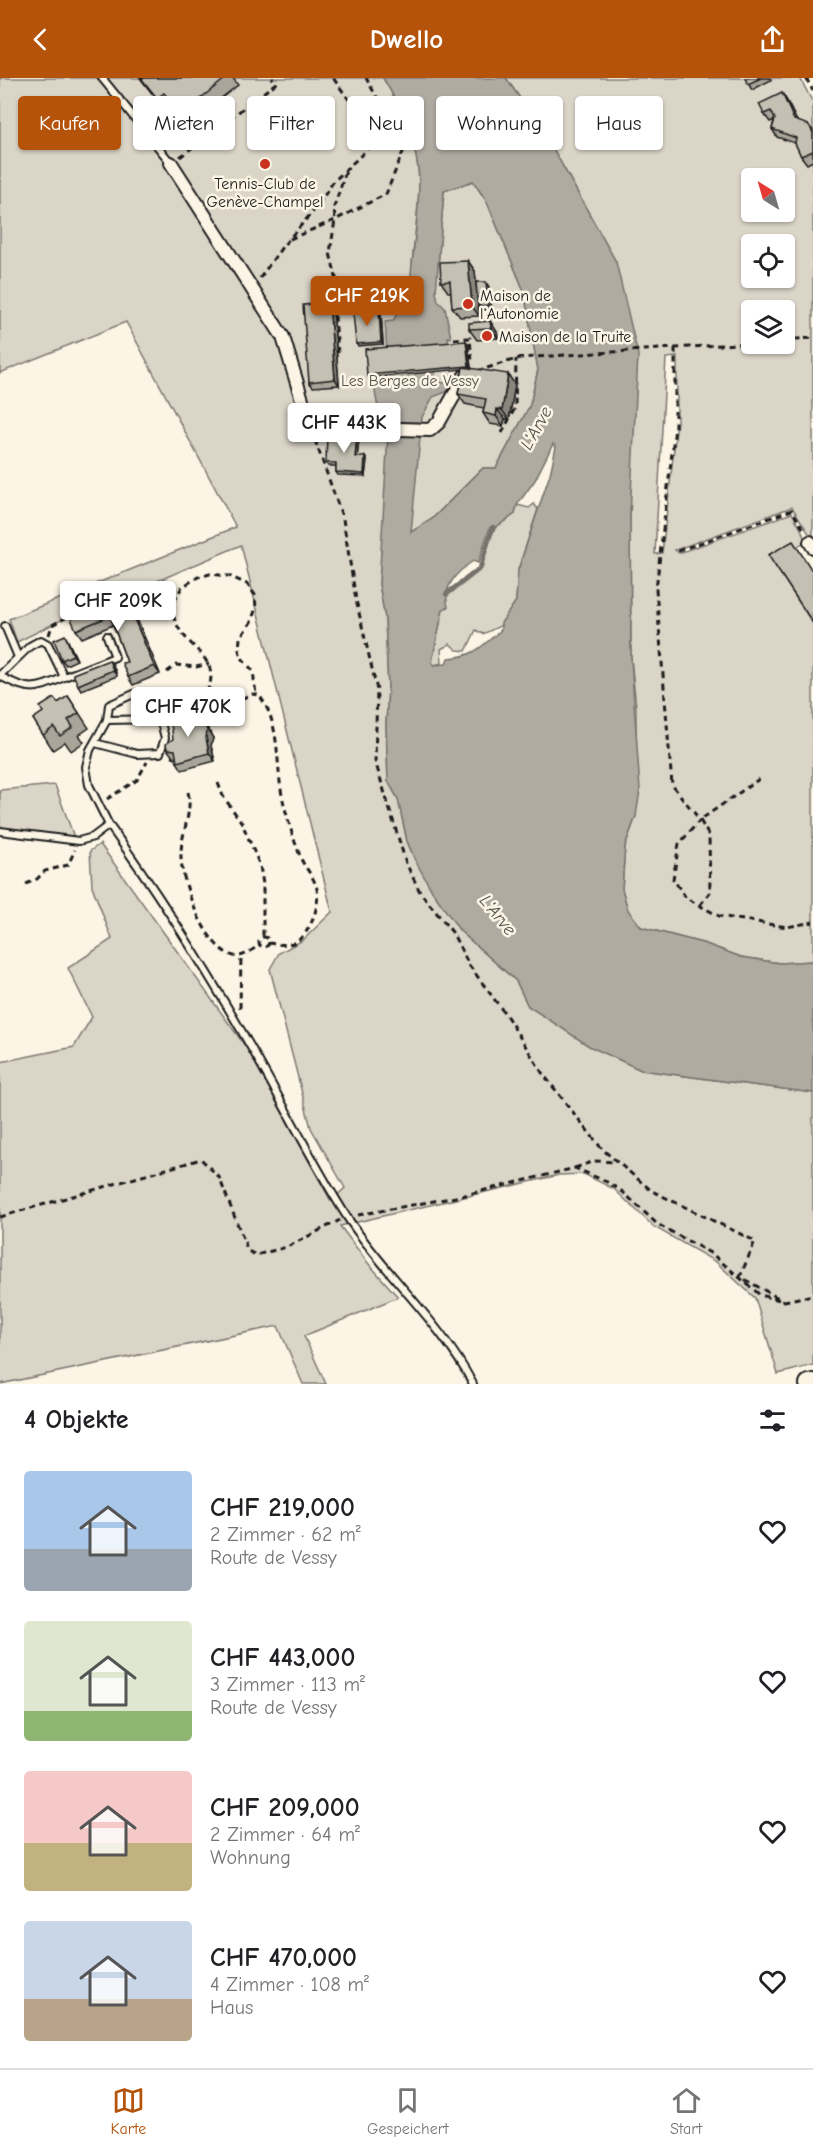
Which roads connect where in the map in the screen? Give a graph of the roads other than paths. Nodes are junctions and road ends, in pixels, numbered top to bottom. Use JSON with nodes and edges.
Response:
{"nodes":[{"id":1,"x":102,"y":78,"type":"edge"},
{"id":2,"x":133,"y":113,"type":"edge"},
{"id":3,"x":161,"y":150,"type":"edge"},
{"id":4,"x":171,"y":163,"type":"joint"},
{"id":5,"x":466,"y":374,"type":"edge"},
{"id":6,"x":6,"y":626,"type":"dead end"},
{"id":7,"x":106,"y":636,"type":"dead end"},
{"id":8,"x":18,"y":657,"type":"junction"},
{"id":9,"x":0,"y":676,"type":"edge"},
{"id":10,"x":64,"y":677,"type":"junction"},
{"id":11,"x":136,"y":693,"type":"dead end"},
{"id":12,"x":107,"y":720,"type":"junction"},
{"id":13,"x":95,"y":742,"type":"junction"},
{"id":14,"x":109,"y":825,"type":"junction"},
{"id":15,"x":0,"y":831,"type":"edge"},
{"id":16,"x":473,"y":1384,"type":"edge"}],
"edges":[{"from":1,"to":2,"type":"lane"},
{"from":3,"to":4,"type":"lane"},
{"from":4,"to":5,"type":"street"},
{"from":6,"to":8,"type":"lane"},
{"from":7,"to":10,"type":"lane"},
{"from":8,"to":9,"type":"lane"},
{"from":8,"to":10,"type":"lane"},
{"from":9,"to":10,"type":"lane"},
{"from":11,"to":12,"type":"lane"},
{"from":12,"to":13,"type":"lane"},
{"from":12,"to":13,"type":"lane"},
{"from":13,"to":14,"type":"lane"},
{"from":14,"to":15,"type":"lane"},
{"from":14,"to":16,"type":"lane"}]}
